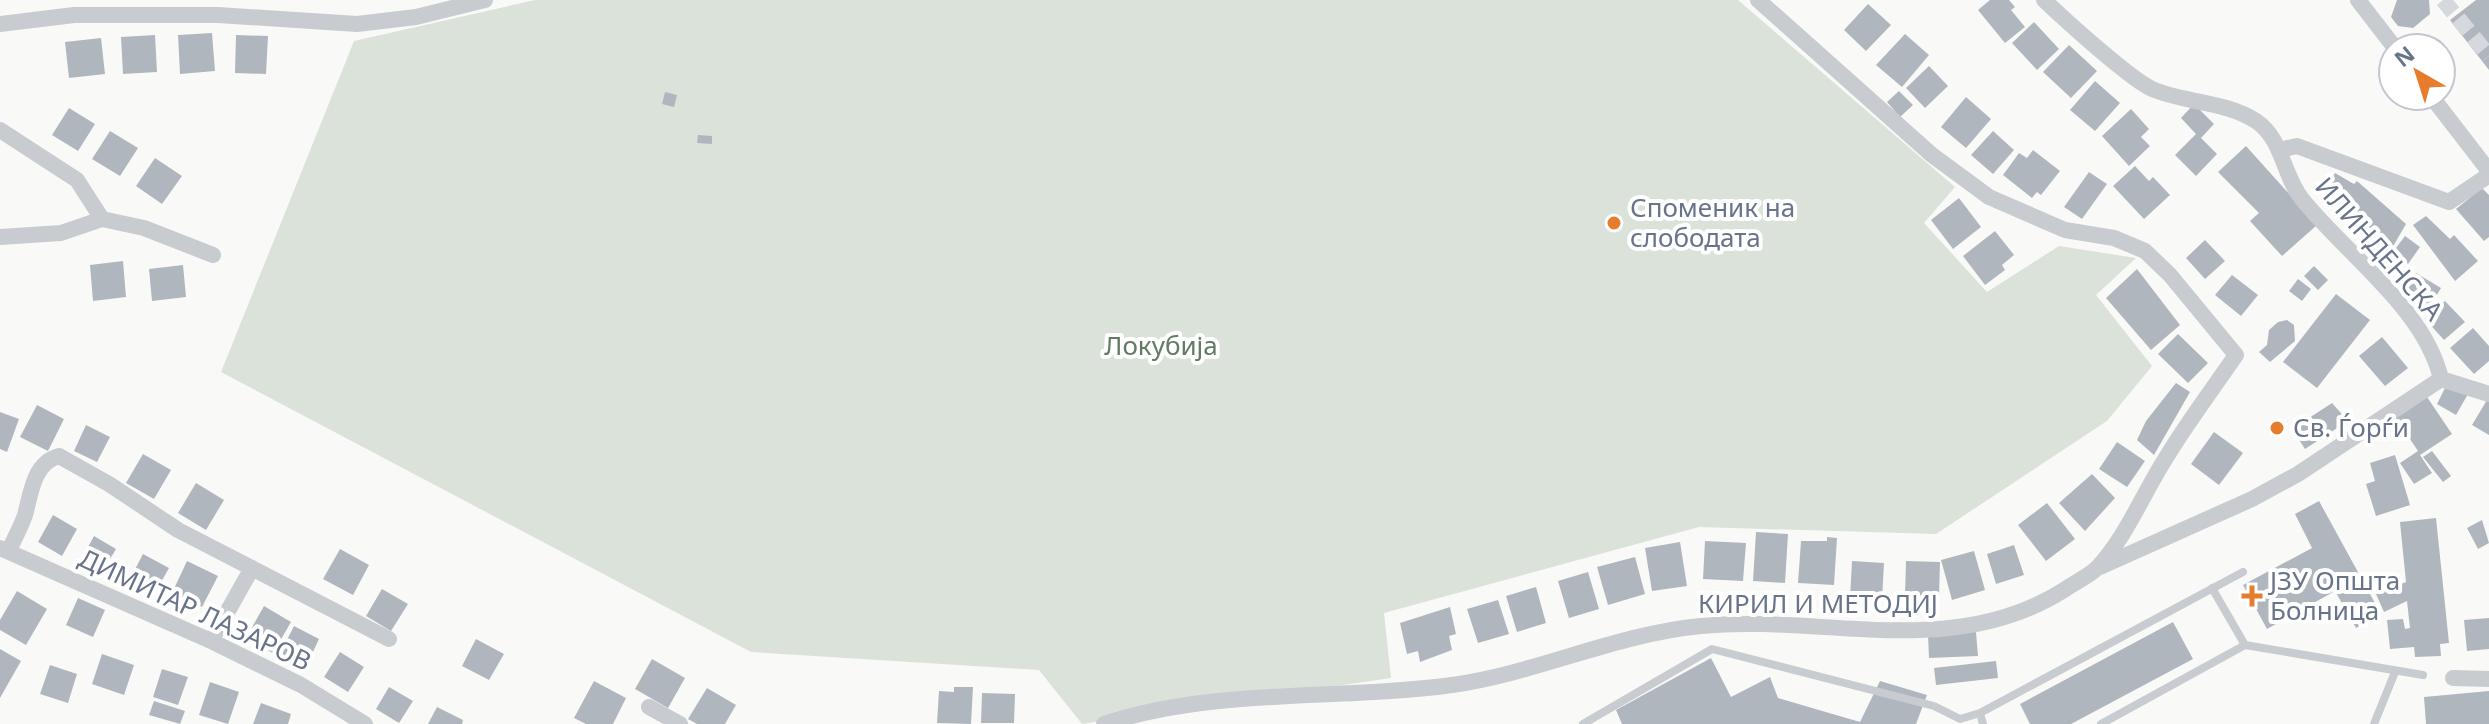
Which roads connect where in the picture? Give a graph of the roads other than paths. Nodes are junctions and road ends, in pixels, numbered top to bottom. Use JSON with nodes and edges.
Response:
{"nodes":[{"id":1,"x":485,"y":0,"type":"edge"},
{"id":2,"x":1758,"y":0,"type":"edge"},
{"id":3,"x":2044,"y":0,"type":"edge"},
{"id":4,"x":2360,"y":1,"type":"edge"},
{"id":5,"x":0,"y":24,"type":"edge"},
{"id":6,"x":2383,"y":32,"type":"edge"},
{"id":7,"x":2443,"y":112,"type":"edge"},
{"id":8,"x":0,"y":130,"type":"edge"},
{"id":9,"x":2279,"y":150,"type":"junction"},
{"id":10,"x":2489,"y":173,"type":"edge"},
{"id":11,"x":102,"y":219,"type":"junction"},
{"id":12,"x":0,"y":237,"type":"edge"},
{"id":13,"x":213,"y":255,"type":"dead end"},
{"id":14,"x":2441,"y":379,"type":"junction"},
{"id":15,"x":2489,"y":394,"type":"edge"},
{"id":16,"x":4,"y":550,"type":"edge"},
{"id":17,"x":252,"y":568,"type":"junction"},
{"id":18,"x":2095,"y":570,"type":"junction"},
{"id":19,"x":2243,"y":572,"type":"dead end"},
{"id":20,"x":2212,"y":588,"type":"junction"},
{"id":21,"x":389,"y":639,"type":"dead end"},
{"id":22,"x":211,"y":641,"type":"junction"},
{"id":23,"x":2245,"y":645,"type":"junction"},
{"id":24,"x":2395,"y":672,"type":"junction"},
{"id":25,"x":2423,"y":675,"type":"dead end"},
{"id":26,"x":2453,"y":678,"type":"dead end"},
{"id":27,"x":2489,"y":679,"type":"edge"},
{"id":28,"x":649,"y":707,"type":"dead end"},
{"id":29,"x":1980,"y":713,"type":"junction"},
{"id":30,"x":365,"y":724,"type":"edge"},
{"id":31,"x":680,"y":724,"type":"edge"},
{"id":32,"x":1104,"y":724,"type":"edge"},
{"id":33,"x":1583,"y":724,"type":"edge"},
{"id":34,"x":1983,"y":724,"type":"edge"},
{"id":35,"x":2101,"y":724,"type":"edge"},
{"id":36,"x":2374,"y":724,"type":"edge"}],
"edges":[{"from":1,"to":5,"type":"street"},
{"from":2,"to":18,"type":"street","name":"КИРИЛ И МЕТОДИЈ"},
{"from":3,"to":9,"type":"street","name":"ИЛИНДЕНСКА"},
{"from":4,"to":6,"type":"street"},
{"from":7,"to":10,"type":"street"},
{"from":8,"to":11,"type":"street"},
{"from":9,"to":10,"type":"street"},
{"from":9,"to":14,"type":"street","name":"ИЛИНДЕНСКА"},
{"from":11,"to":12,"type":"street"},
{"from":11,"to":13,"type":"street"},
{"from":14,"to":15,"type":"street"},
{"from":14,"to":18,"type":"street"},
{"from":16,"to":17,"type":"street"},
{"from":16,"to":22,"type":"street","name":"ДИМИТАР ЛАЗАРОВ"},
{"from":17,"to":21,"type":"street"},
{"from":17,"to":22,"type":"street"},
{"from":18,"to":32,"type":"street","name":"КИРИЛ И МЕТОДИЈ"},
{"from":19,"to":20,"type":"lane"},
{"from":20,"to":23,"type":"lane"},
{"from":20,"to":29,"type":"lane"},
{"from":22,"to":30,"type":"street","name":"ДИМИТАР ЛАЗАРОВ"},
{"from":23,"to":24,"type":"lane"},
{"from":23,"to":35,"type":"lane"},
{"from":24,"to":25,"type":"lane"},
{"from":24,"to":36,"type":"lane"},
{"from":26,"to":27,"type":"street"},
{"from":28,"to":31,"type":"street"},
{"from":29,"to":33,"type":"lane"},
{"from":29,"to":34,"type":"lane"}]}
